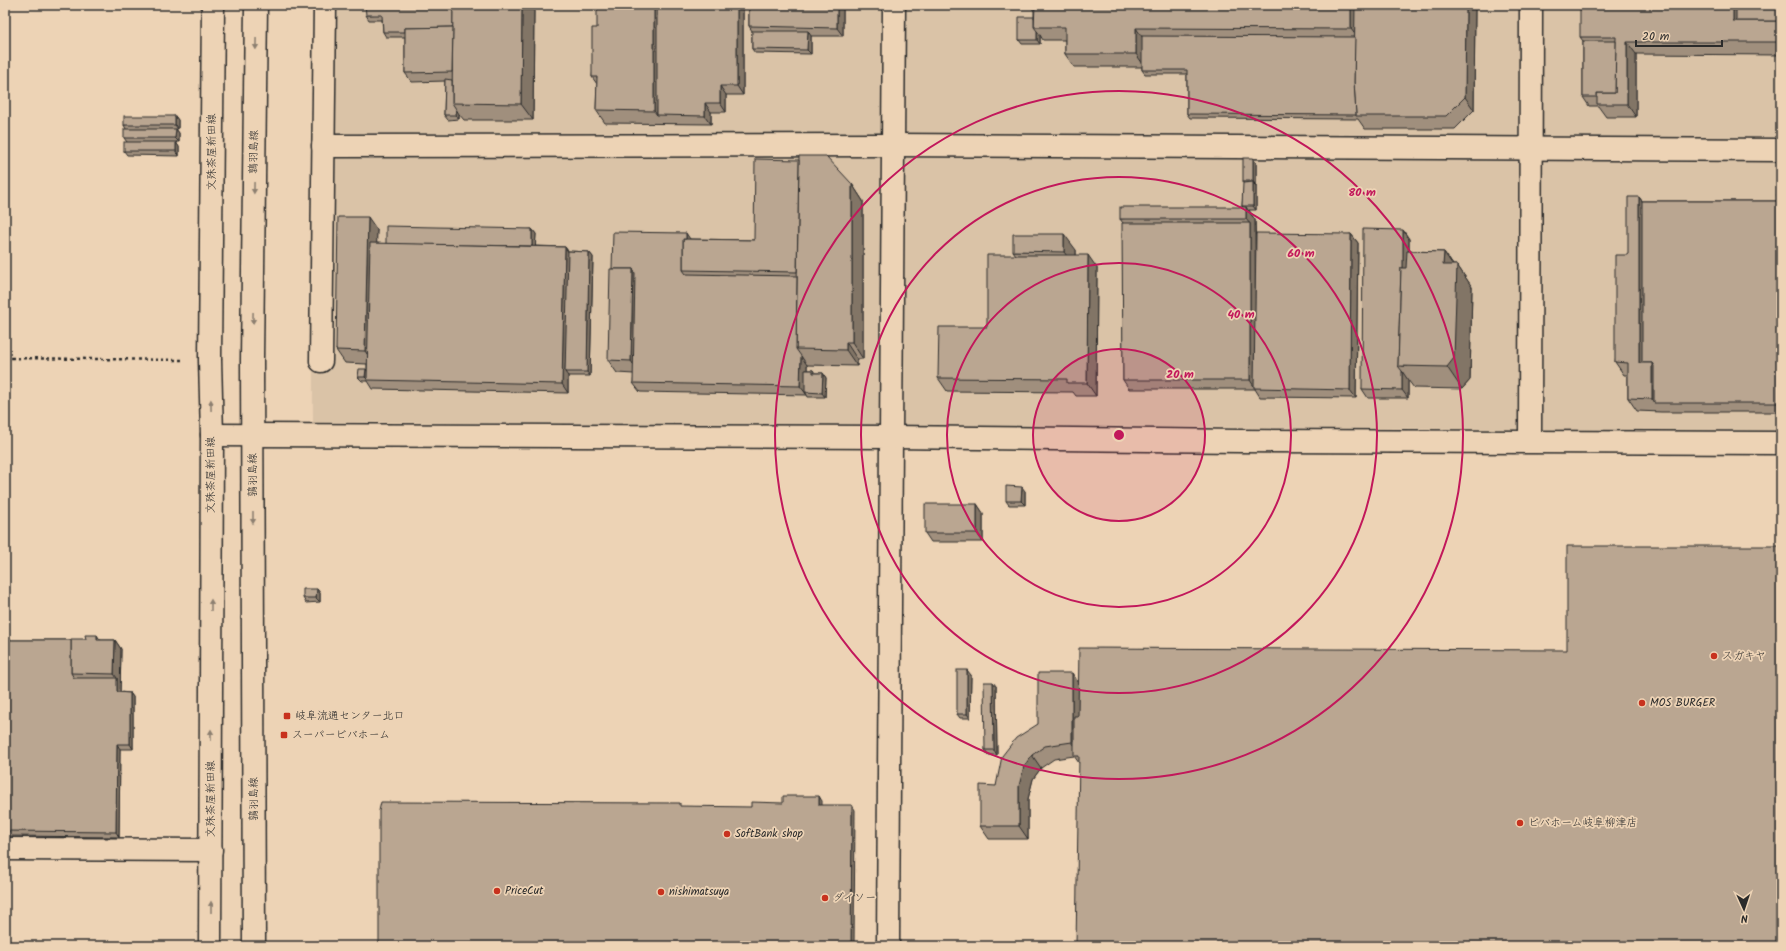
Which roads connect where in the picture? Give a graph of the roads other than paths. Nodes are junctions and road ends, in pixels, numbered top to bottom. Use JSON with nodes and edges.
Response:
{"nodes":[{"id":1,"x":213,"y":5,"type":"edge"},
{"id":2,"x":256,"y":5,"type":"edge"},
{"id":3,"x":325,"y":5,"type":"edge"},
{"id":4,"x":894,"y":5,"type":"edge"},
{"id":5,"x":1531,"y":5,"type":"edge"},
{"id":6,"x":893,"y":145,"type":"junction"},
{"id":7,"x":323,"y":146,"type":"junction"},
{"id":8,"x":1530,"y":148,"type":"junction"},
{"id":9,"x":1781,"y":150,"type":"edge"},
{"id":10,"x":321,"y":362,"type":"dead end"},
{"id":11,"x":212,"y":435,"type":"junction"},
{"id":12,"x":253,"y":436,"type":"junction"},
{"id":13,"x":891,"y":437,"type":"junction"},
{"id":14,"x":1530,"y":441,"type":"junction"},
{"id":15,"x":1781,"y":443,"type":"edge"},
{"id":16,"x":5,"y":849,"type":"edge"},
{"id":17,"x":211,"y":850,"type":"junction"},
{"id":18,"x":210,"y":946,"type":"edge"},
{"id":19,"x":254,"y":946,"type":"edge"},
{"id":20,"x":888,"y":946,"type":"edge"}],
"edges":[{"from":11,"to":1,"type":"street","name":"文殊茶屋新田線","one_way":true},
{"from":2,"to":12,"type":"street","name":"鶉羽島線","one_way":true},
{"from":3,"to":7,"type":"street"},
{"from":4,"to":6,"type":"street"},
{"from":5,"to":8,"type":"street"},
{"from":6,"to":7,"type":"street"},
{"from":6,"to":8,"type":"street"},
{"from":6,"to":13,"type":"street"},
{"from":7,"to":10,"type":"street"},
{"from":8,"to":9,"type":"street"},
{"from":8,"to":14,"type":"street"},
{"from":11,"to":12,"type":"street"},
{"from":17,"to":11,"type":"street","name":"文殊茶屋新田線","one_way":true},
{"from":12,"to":13,"type":"street"},
{"from":12,"to":19,"type":"street","name":"鶉羽島線","one_way":true},
{"from":13,"to":14,"type":"street"},
{"from":13,"to":20,"type":"street"},
{"from":14,"to":15,"type":"street"},
{"from":16,"to":17,"type":"street"},
{"from":18,"to":17,"type":"street","name":"文殊茶屋新田線","one_way":true}]}
